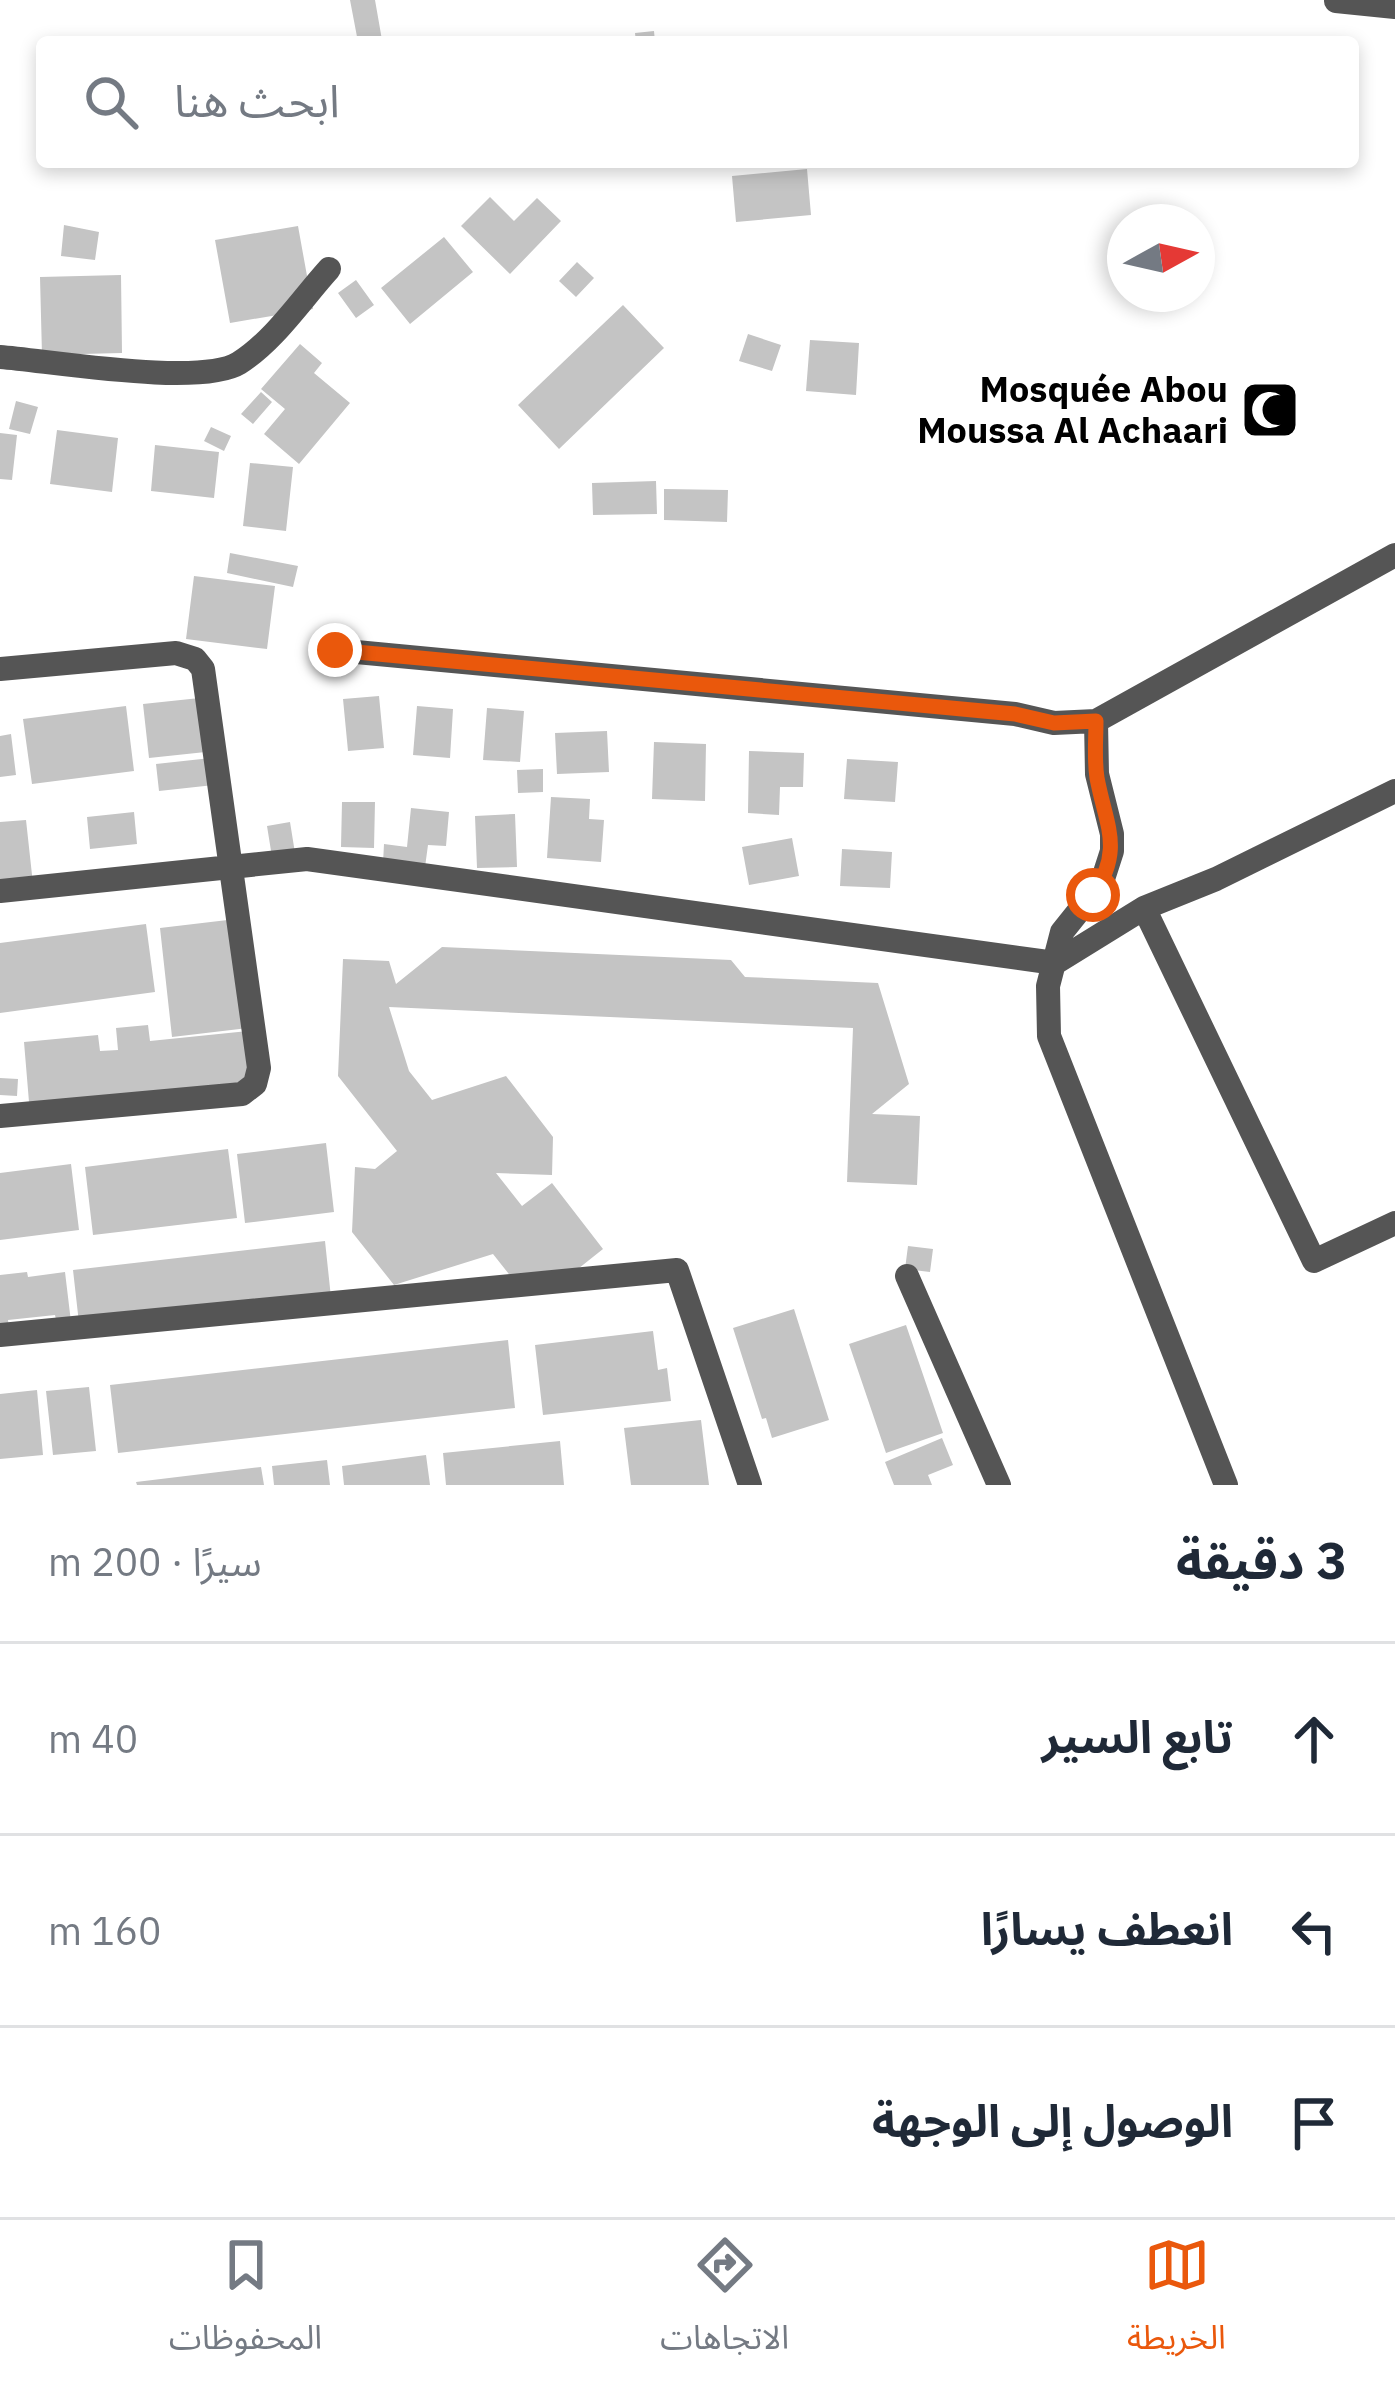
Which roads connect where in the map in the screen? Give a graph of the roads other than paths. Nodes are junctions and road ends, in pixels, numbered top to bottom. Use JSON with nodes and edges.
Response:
{"nodes":[{"id":1,"x":1336,"y":1,"type":"edge"},
{"id":2,"x":1395,"y":7,"type":"edge"},
{"id":3,"x":328,"y":269,"type":"dead end"},
{"id":4,"x":0,"y":357,"type":"edge"},
{"id":5,"x":1395,"y":555,"type":"edge"},
{"id":6,"x":335,"y":650,"type":"dead end"},
{"id":7,"x":0,"y":669,"type":"edge"},
{"id":8,"x":1096,"y":721,"type":"junction"},
{"id":9,"x":1395,"y":791,"type":"edge"},
{"id":10,"x":232,"y":868,"type":"junction"},
{"id":11,"x":0,"y":891,"type":"edge"},
{"id":12,"x":1144,"y":908,"type":"junction"},
{"id":13,"x":1055,"y":963,"type":"junction"},
{"id":14,"x":0,"y":1116,"type":"edge"},
{"id":15,"x":1395,"y":1223,"type":"edge"},
{"id":16,"x":908,"y":1276,"type":"dead end"},
{"id":17,"x":0,"y":1334,"type":"edge"},
{"id":18,"x":750,"y":1485,"type":"edge"},
{"id":19,"x":999,"y":1485,"type":"edge"},
{"id":20,"x":1226,"y":1485,"type":"edge"}],
"edges":[{"from":1,"to":2,"type":"street"},
{"from":3,"to":4,"type":"street"},
{"from":5,"to":8,"type":"street"},
{"from":6,"to":8,"type":"street"},
{"from":7,"to":10,"type":"street"},
{"from":8,"to":13,"type":"street"},
{"from":9,"to":12,"type":"street"},
{"from":10,"to":11,"type":"street"},
{"from":10,"to":13,"type":"street"},
{"from":10,"to":14,"type":"street"},
{"from":12,"to":13,"type":"street"},
{"from":12,"to":15,"type":"street"},
{"from":13,"to":20,"type":"street"},
{"from":16,"to":19,"type":"street"},
{"from":17,"to":18,"type":"street"}]}
